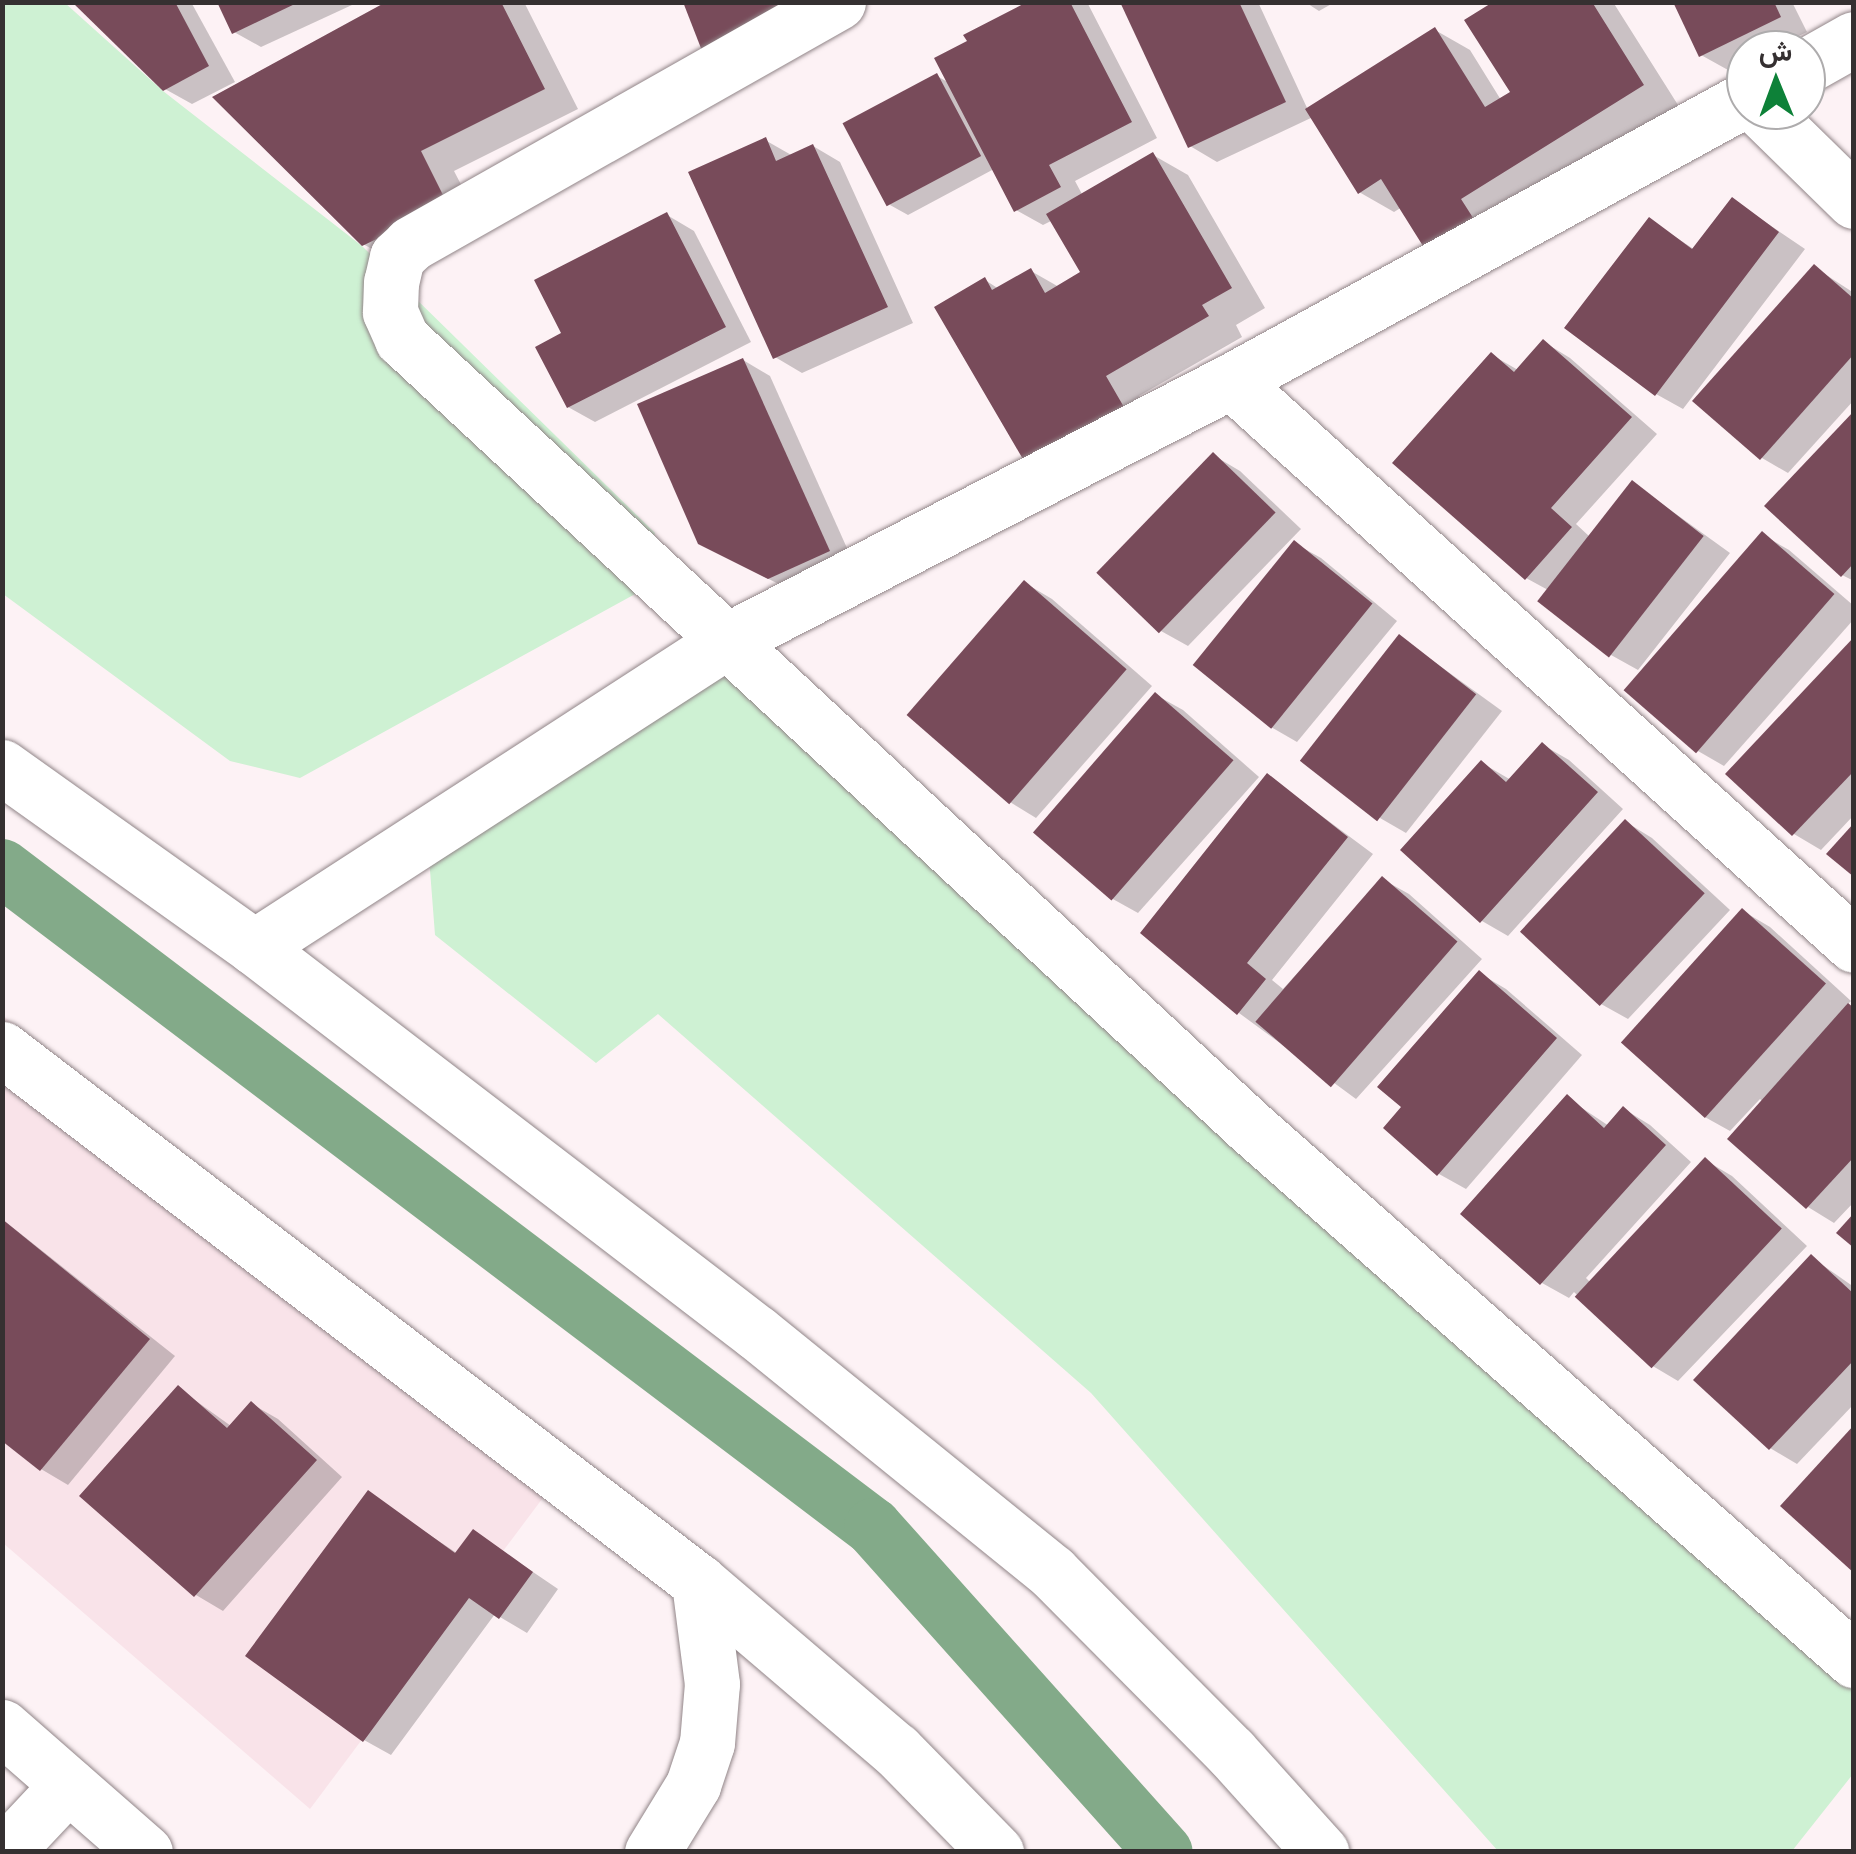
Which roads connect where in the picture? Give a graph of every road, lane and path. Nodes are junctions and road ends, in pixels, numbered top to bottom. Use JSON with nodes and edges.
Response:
{"nodes":[{"id":1,"x":838,"y":2,"type":"edge"},
{"id":2,"x":1854,"y":39,"type":"edge"},
{"id":3,"x":1826,"y":55,"type":"edge"},
{"id":4,"x":1726,"y":111,"type":"edge"},
{"id":5,"x":1781,"y":130,"type":"edge"},
{"id":6,"x":1854,"y":201,"type":"edge"},
{"id":7,"x":1231,"y":381,"type":"junction"},
{"id":8,"x":730,"y":640,"type":"junction"},
{"id":9,"x":2,"y":766,"type":"edge"},
{"id":10,"x":1854,"y":945,"type":"edge"},
{"id":11,"x":254,"y":947,"type":"junction"},
{"id":12,"x":2,"y":1049,"type":"edge"},
{"id":13,"x":699,"y":1582,"type":"junction"},
{"id":14,"x":1854,"y":1660,"type":"edge"},
{"id":15,"x":2,"y":1727,"type":"edge"},
{"id":16,"x":68,"y":1785,"type":"junction"},
{"id":17,"x":5,"y":1852,"type":"edge"},
{"id":18,"x":144,"y":1852,"type":"edge"},
{"id":19,"x":652,"y":1852,"type":"edge"},
{"id":20,"x":996,"y":1852,"type":"edge"},
{"id":21,"x":1321,"y":1852,"type":"edge"}],
"edges":[{"from":1,"to":8,"type":"street"},
{"from":2,"to":3,"type":"street"},
{"from":4,"to":7,"type":"street"},
{"from":5,"to":6,"type":"street"},
{"from":7,"to":8,"type":"street"},
{"from":7,"to":10,"type":"street"},
{"from":8,"to":11,"type":"street"},
{"from":8,"to":14,"type":"street"},
{"from":9,"to":11,"type":"street"},
{"from":11,"to":21,"type":"street"},
{"from":12,"to":13,"type":"street"},
{"from":13,"to":19,"type":"street"},
{"from":13,"to":20,"type":"street"},
{"from":15,"to":16,"type":"street"},
{"from":16,"to":17,"type":"street"},
{"from":16,"to":18,"type":"street"}]}
